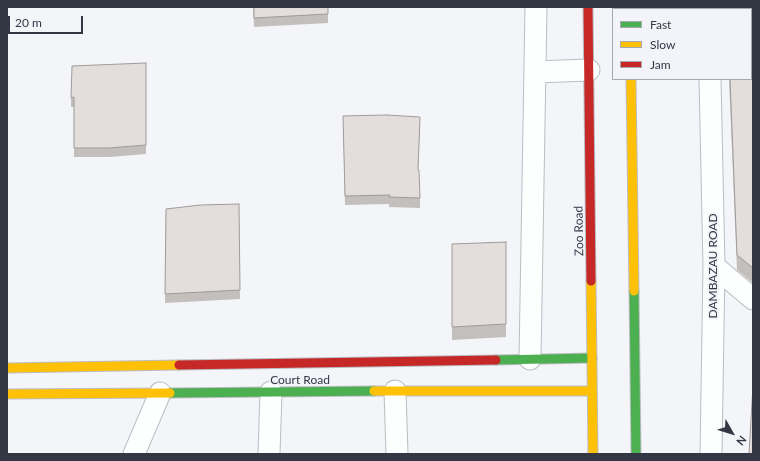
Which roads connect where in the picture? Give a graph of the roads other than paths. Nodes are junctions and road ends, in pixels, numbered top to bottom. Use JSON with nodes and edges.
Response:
{"nodes":[{"id":1,"x":536,"y":7,"type":"edge"},
{"id":2,"x":588,"y":7,"type":"edge"},
{"id":3,"x":589,"y":70,"type":"junction"},
{"id":4,"x":535,"y":72,"type":"junction"},
{"id":5,"x":631,"y":80,"type":"edge"},
{"id":6,"x":710,"y":80,"type":"edge"},
{"id":7,"x":714,"y":266,"type":"junction"},
{"id":8,"x":753,"y":298,"type":"edge"},
{"id":9,"x":592,"y":358,"type":"junction"},
{"id":10,"x":530,"y":359,"type":"junction"},
{"id":11,"x":7,"y":368,"type":"edge"},
{"id":12,"x":395,"y":391,"type":"junction"},
{"id":13,"x":271,"y":392,"type":"junction"},
{"id":14,"x":592,"y":392,"type":"junction"},
{"id":15,"x":160,"y":393,"type":"junction"},
{"id":16,"x":7,"y":394,"type":"edge"},
{"id":17,"x":134,"y":454,"type":"edge"},
{"id":18,"x":269,"y":454,"type":"edge"},
{"id":19,"x":397,"y":454,"type":"edge"},
{"id":20,"x":593,"y":454,"type":"edge"},
{"id":21,"x":636,"y":454,"type":"edge"},
{"id":22,"x":711,"y":454,"type":"edge"}],
"edges":[{"from":1,"to":4,"type":"street"},
{"from":2,"to":3,"type":"main road","name":"Zoo Road"},
{"from":3,"to":4,"type":"street"},
{"from":3,"to":9,"type":"main road","name":"Zoo Road"},
{"from":4,"to":10,"type":"street"},
{"from":5,"to":21,"type":"main road"},
{"from":6,"to":7,"type":"street","name":"DAMBAZAU ROAD"},
{"from":7,"to":8,"type":"street"},
{"from":7,"to":22,"type":"street","name":"DAMBAZAU ROAD"},
{"from":9,"to":10,"type":"main road","name":"Court Road"},
{"from":9,"to":14,"type":"main road","name":"Zoo Road"},
{"from":10,"to":11,"type":"main road","name":"Court Road"},
{"from":12,"to":13,"type":"main road","name":"Court Road"},
{"from":12,"to":14,"type":"main road","name":"Court Road"},
{"from":12,"to":19,"type":"street"},
{"from":13,"to":15,"type":"main road","name":"Court Road"},
{"from":13,"to":18,"type":"street"},
{"from":14,"to":20,"type":"main road","name":"Zoo Road"},
{"from":15,"to":16,"type":"main road","name":"Court Road"},
{"from":15,"to":17,"type":"street"}]}
